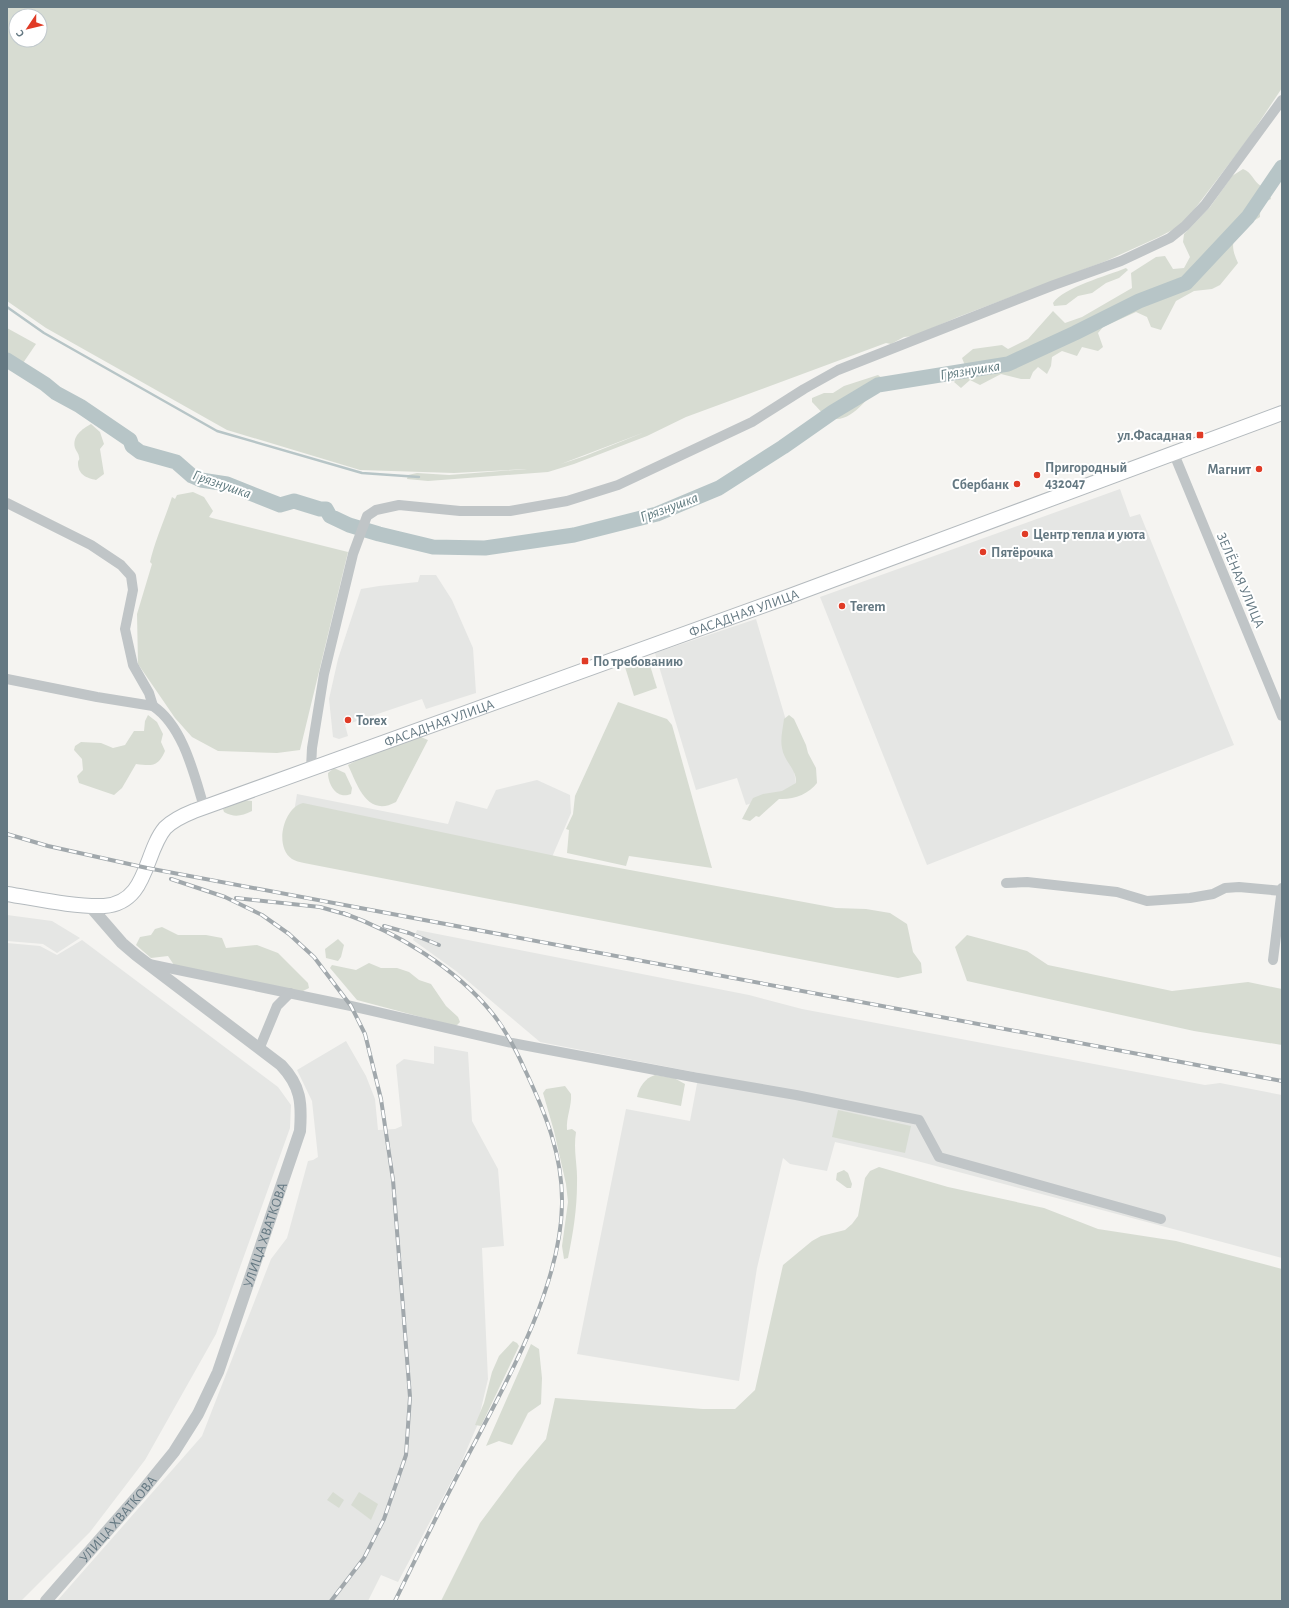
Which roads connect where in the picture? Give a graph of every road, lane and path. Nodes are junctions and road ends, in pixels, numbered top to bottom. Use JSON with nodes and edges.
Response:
{"nodes":[{"id":1,"x":1282,"y":100,"type":"edge"},
{"id":2,"x":1282,"y":413,"type":"edge"},
{"id":3,"x":1174,"y":454,"type":"junction"},
{"id":4,"x":7,"y":503,"type":"edge"},
{"id":5,"x":7,"y":679,"type":"edge"},
{"id":6,"x":153,"y":706,"type":"junction"},
{"id":7,"x":1282,"y":716,"type":"edge"},
{"id":8,"x":311,"y":768,"type":"junction"},
{"id":9,"x":204,"y":807,"type":"junction"},
{"id":10,"x":1006,"y":883,"type":"dead end"},
{"id":11,"x":1282,"y":890,"type":"edge"},
{"id":12,"x":7,"y":894,"type":"edge"},
{"id":13,"x":88,"y":905,"type":"junction"},
{"id":14,"x":1272,"y":960,"type":"dead end"},
{"id":15,"x":149,"y":964,"type":"junction"},
{"id":16,"x":290,"y":993,"type":"junction"},
{"id":17,"x":260,"y":1047,"type":"junction"},
{"id":18,"x":1161,"y":1219,"type":"dead end"},
{"id":19,"x":46,"y":1601,"type":"edge"}],
"edges":[{"from":1,"to":8,"type":"street"},
{"from":2,"to":3,"type":"main road","name":"ФАСАДНАЯ УЛИЦА"},
{"from":3,"to":7,"type":"street","name":"ЗЕЛЁНАЯ УЛИЦА"},
{"from":3,"to":8,"type":"main road","name":"ФАСАДНАЯ УЛИЦА"},
{"from":4,"to":6,"type":"street"},
{"from":5,"to":6,"type":"street"},
{"from":6,"to":9,"type":"street"},
{"from":8,"to":9,"type":"main road","name":"ФАСАДНАЯ УЛИЦА"},
{"from":9,"to":13,"type":"main road","name":"ФАСАДНАЯ УЛИЦА"},
{"from":10,"to":11,"type":"street"},
{"from":11,"to":14,"type":"street"},
{"from":12,"to":13,"type":"main road","name":"ФАСАДНАЯ УЛИЦА"},
{"from":13,"to":15,"type":"street","name":"УЛИЦА ХВАТКОВА"},
{"from":15,"to":16,"type":"street"},
{"from":15,"to":17,"type":"street","name":"УЛИЦА ХВАТКОВА"},
{"from":16,"to":17,"type":"street"},
{"from":16,"to":18,"type":"street"},
{"from":17,"to":19,"type":"street","name":"УЛИЦА ХВАТКОВА"}]}
